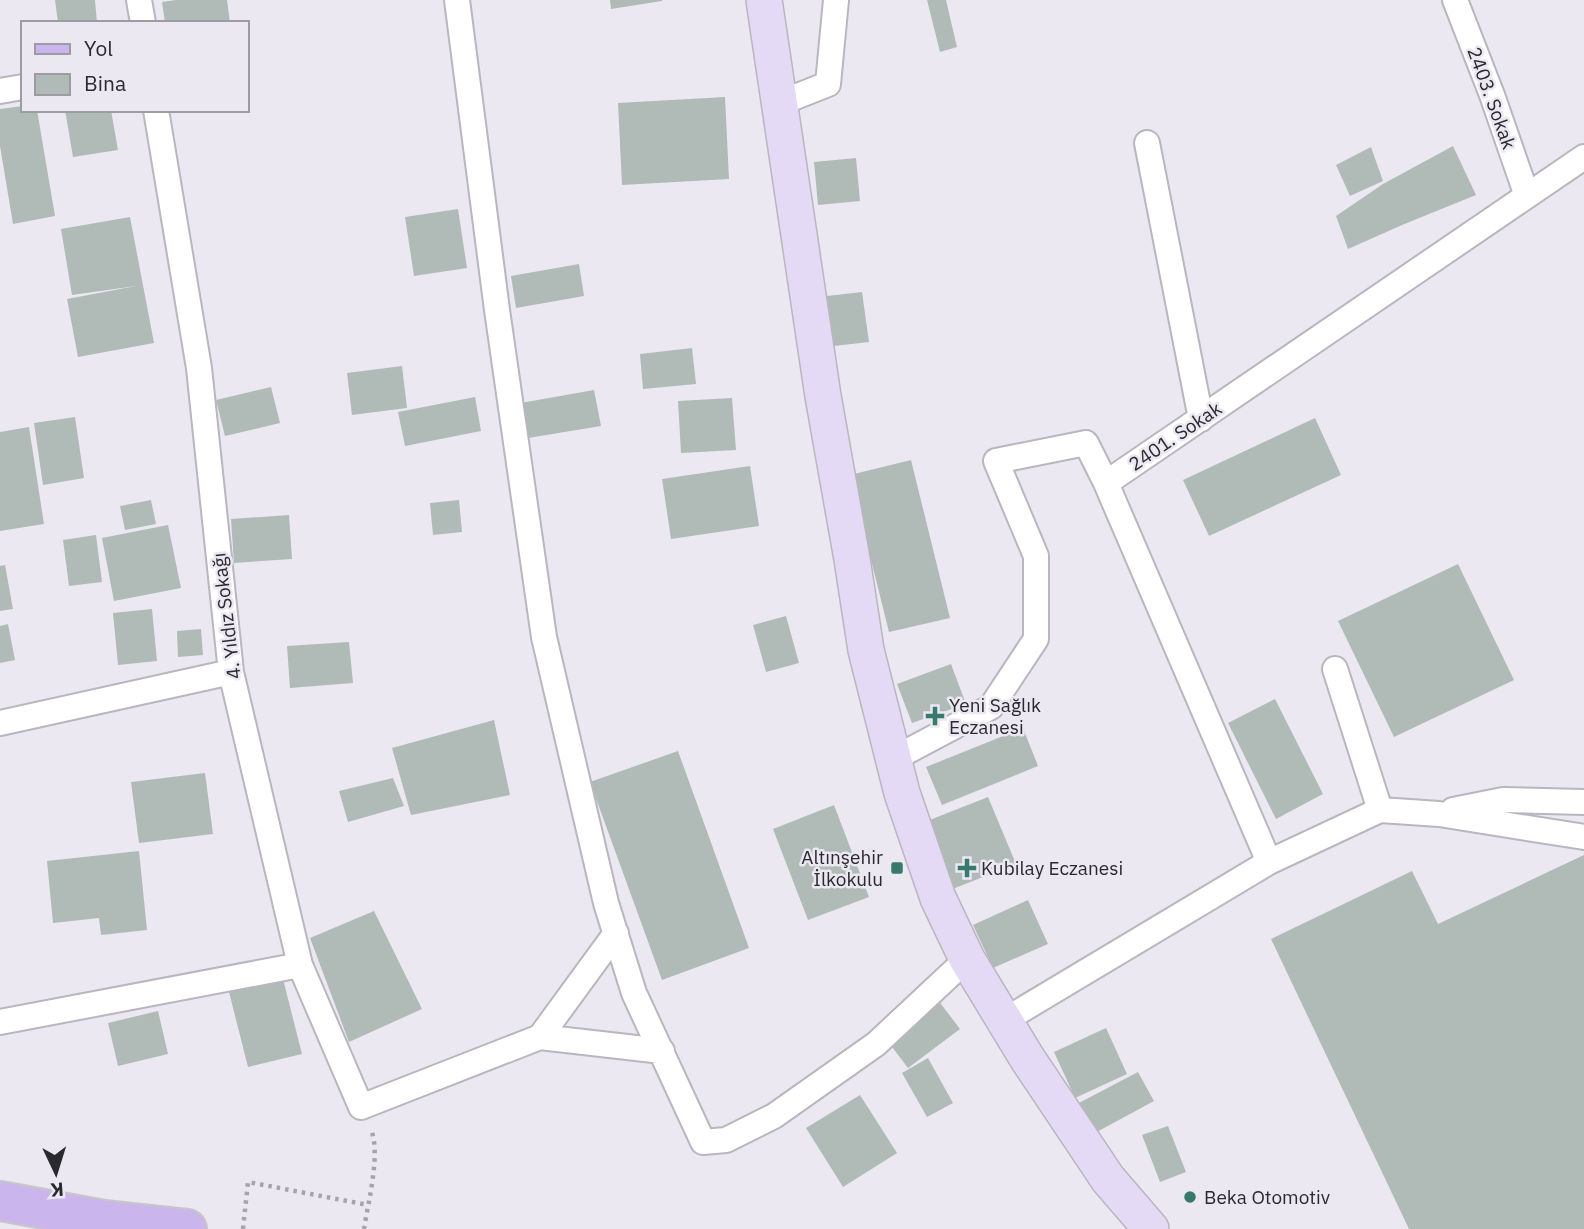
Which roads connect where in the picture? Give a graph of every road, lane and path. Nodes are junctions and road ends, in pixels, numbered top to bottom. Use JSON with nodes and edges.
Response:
{"nodes":[{"id":1,"x":139,"y":0,"type":"edge"},
{"id":2,"x":457,"y":0,"type":"edge"},
{"id":3,"x":764,"y":0,"type":"edge"},
{"id":4,"x":836,"y":0,"type":"edge"},
{"id":5,"x":1455,"y":0,"type":"edge"},
{"id":6,"x":143,"y":21,"type":"edge"},
{"id":7,"x":21,"y":87,"type":"edge"},
{"id":8,"x":0,"y":91,"type":"edge"},
{"id":9,"x":780,"y":103,"type":"junction"},
{"id":10,"x":156,"y":112,"type":"edge"},
{"id":11,"x":1147,"y":143,"type":"dead end"},
{"id":12,"x":1584,"y":158,"type":"edge"},
{"id":13,"x":1527,"y":196,"type":"junction"},
{"id":14,"x":1200,"y":419,"type":"junction"},
{"id":15,"x":1106,"y":483,"type":"junction"},
{"id":16,"x":1335,"y":669,"type":"dead end"},
{"id":17,"x":231,"y":672,"type":"junction"},
{"id":18,"x":0,"y":723,"type":"edge"},
{"id":19,"x":893,"y":759,"type":"junction"},
{"id":20,"x":1584,"y":802,"type":"edge"},
{"id":21,"x":1380,"y":810,"type":"junction"},
{"id":22,"x":1439,"y":814,"type":"junction"},
{"id":23,"x":1584,"y":836,"type":"edge"},
{"id":24,"x":1269,"y":862,"type":"junction"},
{"id":25,"x":616,"y":933,"type":"junction"},
{"id":26,"x":967,"y":959,"type":"junction"},
{"id":27,"x":300,"y":965,"type":"junction"},
{"id":28,"x":1005,"y":1020,"type":"junction"},
{"id":29,"x":0,"y":1022,"type":"edge"},
{"id":30,"x":540,"y":1037,"type":"junction"},
{"id":31,"x":662,"y":1051,"type":"junction"},
{"id":32,"x":361,"y":1107,"type":"junction"},
{"id":33,"x":1108,"y":1179,"type":"junction"},
{"id":34,"x":0,"y":1201,"type":"edge"},
{"id":35,"x":368,"y":1205,"type":"junction"},
{"id":36,"x":187,"y":1229,"type":"edge"},
{"id":37,"x":243,"y":1229,"type":"edge"},
{"id":38,"x":364,"y":1229,"type":"edge"},
{"id":39,"x":1114,"y":1229,"type":"edge"},
{"id":40,"x":1152,"y":1229,"type":"edge"}],
"edges":[{"from":1,"to":6,"type":"street"},
{"from":2,"to":25,"type":"street"},
{"from":3,"to":9,"type":"street"},
{"from":4,"to":9,"type":"street"},
{"from":5,"to":13,"type":"street","name":"2403. Sokak"},
{"from":7,"to":8,"type":"street"},
{"from":9,"to":19,"type":"street"},
{"from":10,"to":17,"type":"street","name":"4. Yıldız Sokağı"},
{"from":11,"to":14,"type":"street"},
{"from":12,"to":13,"type":"street","name":"2401. Sokak"},
{"from":13,"to":14,"type":"street","name":"2401. Sokak"},
{"from":14,"to":15,"type":"street","name":"2401. Sokak"},
{"from":15,"to":19,"type":"street"},
{"from":15,"to":24,"type":"street"},
{"from":16,"to":21,"type":"street"},
{"from":17,"to":18,"type":"street"},
{"from":17,"to":27,"type":"street","name":"4. Yıldız Sokağı"},
{"from":19,"to":26,"type":"street"},
{"from":20,"to":22,"type":"street"},
{"from":21,"to":22,"type":"street"},
{"from":21,"to":24,"type":"street"},
{"from":22,"to":23,"type":"street"},
{"from":24,"to":28,"type":"street"},
{"from":25,"to":30,"type":"street"},
{"from":25,"to":31,"type":"street"},
{"from":26,"to":28,"type":"street"},
{"from":26,"to":31,"type":"street"},
{"from":27,"to":29,"type":"street"},
{"from":27,"to":32,"type":"street","name":"4. Yıldız Sokağı"},
{"from":28,"to":33,"type":"street"},
{"from":30,"to":31,"type":"street"},
{"from":30,"to":32,"type":"street"},
{"from":32,"to":35,"type":"path"},
{"from":33,"to":39,"type":"street"},
{"from":33,"to":40,"type":"street"},
{"from":34,"to":36,"type":"main road"},
{"from":35,"to":37,"type":"path"},
{"from":35,"to":38,"type":"path"}]}
